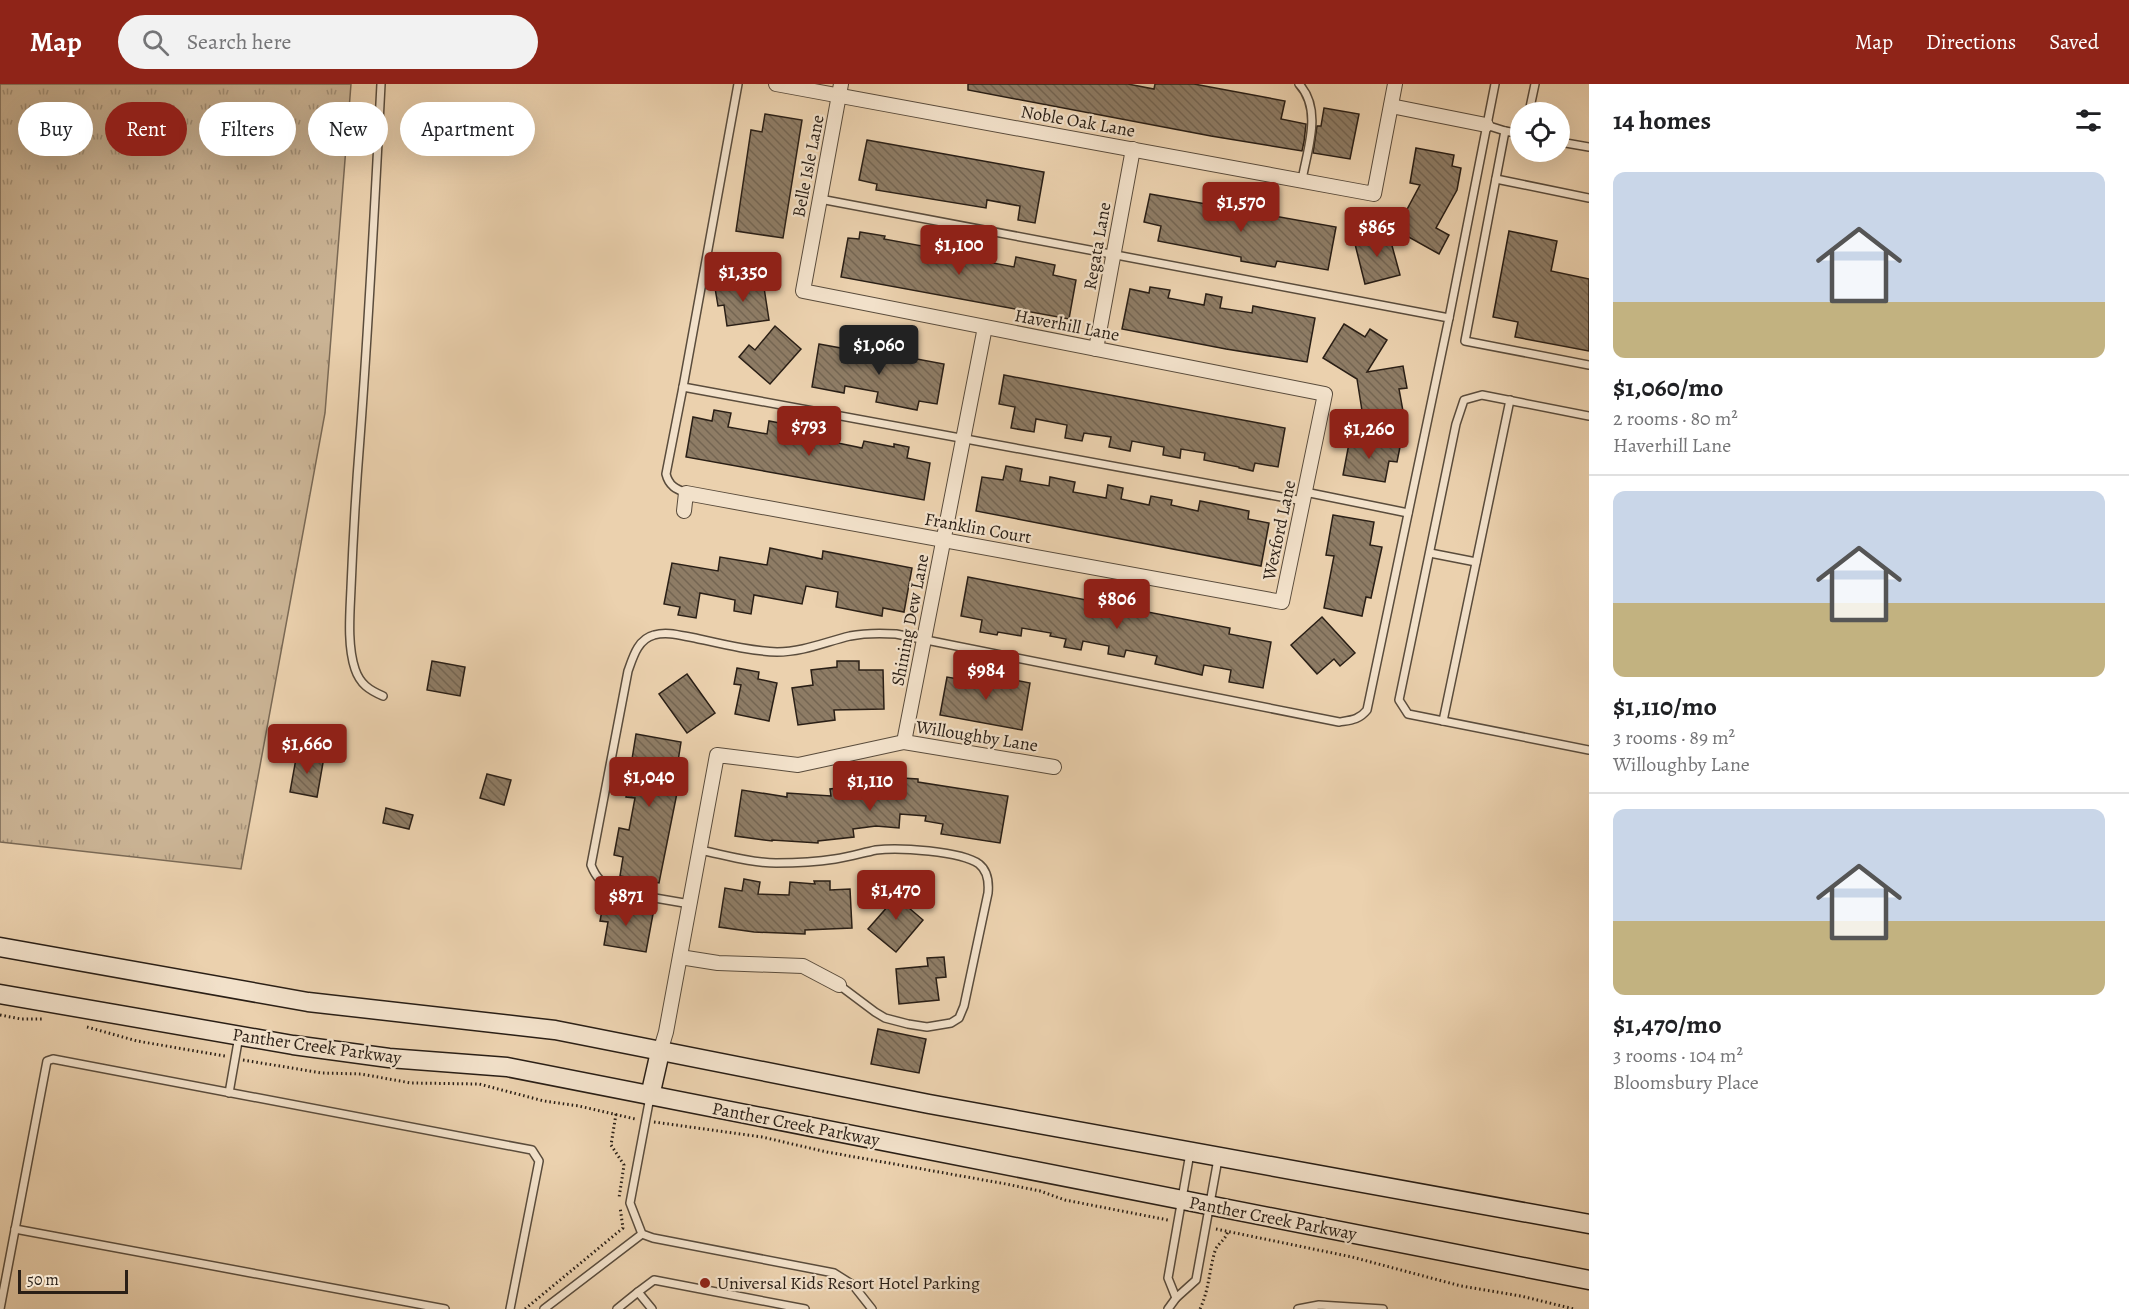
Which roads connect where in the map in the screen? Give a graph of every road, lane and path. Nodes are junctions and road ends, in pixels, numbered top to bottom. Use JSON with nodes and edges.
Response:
{"nodes":[{"id":1,"x":381,"y":84,"type":"edge"},
{"id":2,"x":738,"y":84,"type":"edge"},
{"id":3,"x":776,"y":84,"type":"edge"},
{"id":4,"x":1299,"y":84,"type":"edge"},
{"id":5,"x":1395,"y":84,"type":"edge"},
{"id":6,"x":1495,"y":84,"type":"edge"},
{"id":7,"x":1535,"y":84,"type":"edge"},
{"id":8,"x":840,"y":90,"type":"edge"},
{"id":9,"x":1531,"y":102,"type":"edge"},
{"id":10,"x":1391,"y":106,"type":"junction"},
{"id":11,"x":1486,"y":125,"type":"junction"},
{"id":12,"x":1505,"y":131,"type":"junction"},
{"id":13,"x":1510,"y":132,"type":"edge"},
{"id":14,"x":1570,"y":144,"type":"edge"},
{"id":15,"x":1589,"y":147,"type":"edge"},
{"id":16,"x":1133,"y":149,"type":"junction"},
{"id":17,"x":1496,"y":179,"type":"junction"},
{"id":18,"x":1302,"y":180,"type":"junction"},
{"id":19,"x":1589,"y":198,"type":"edge"},
{"id":20,"x":820,"y":199,"type":"junction"},
{"id":21,"x":1113,"y":256,"type":"junction"},
{"id":22,"x":803,"y":291,"type":"joint"},
{"id":23,"x":1449,"y":318,"type":"junction"},
{"id":24,"x":985,"y":327,"type":"junction"},
{"id":25,"x":1096,"y":349,"type":"junction"},
{"id":26,"x":1589,"y":365,"type":"edge"},
{"id":27,"x":683,"y":387,"type":"junction"},
{"id":28,"x":1325,"y":394,"type":"joint"},
{"id":29,"x":1510,"y":400,"type":"junction"},
{"id":30,"x":1589,"y":416,"type":"edge"},
{"id":31,"x":964,"y":438,"type":"junction"},
{"id":32,"x":686,"y":493,"type":"junction"},
{"id":33,"x":1304,"y":497,"type":"junction"},
{"id":34,"x":684,"y":511,"type":"dead end"},
{"id":35,"x":1408,"y":513,"type":"junction"},
{"id":36,"x":944,"y":540,"type":"junction"},
{"id":37,"x":1430,"y":553,"type":"junction"},
{"id":38,"x":1476,"y":562,"type":"junction"},
{"id":39,"x":1282,"y":602,"type":"joint"},
{"id":40,"x":924,"y":640,"type":"junction"},
{"id":41,"x":383,"y":696,"type":"dead end"},
{"id":42,"x":1443,"y":721,"type":"junction"},
{"id":43,"x":904,"y":742,"type":"junction"},
{"id":44,"x":1589,"y":750,"type":"edge"},
{"id":45,"x":1054,"y":766,"type":"dead end"},
{"id":46,"x":700,"y":850,"type":"junction"},
{"id":47,"x":690,"y":903,"type":"junction"},
{"id":48,"x":0,"y":947,"type":"edge"},
{"id":49,"x":680,"y":957,"type":"junction"},
{"id":50,"x":839,"y":985,"type":"joint"},
{"id":51,"x":0,"y":994,"type":"edge"},
{"id":52,"x":0,"y":1015,"type":"edge"},
{"id":53,"x":52,"y":1019,"type":"dead end"},
{"id":54,"x":86,"y":1027,"type":"dead end"},
{"id":55,"x":239,"y":1036,"type":"junction"},
{"id":56,"x":660,"y":1052,"type":"junction"},
{"id":57,"x":222,"y":1056,"type":"dead end"},
{"id":58,"x":255,"y":1062,"type":"dead end"},
{"id":59,"x":229,"y":1093,"type":"junction"},
{"id":60,"x":650,"y":1096,"type":"junction"},
{"id":61,"x":616,"y":1114,"type":"junction"},
{"id":62,"x":630,"y":1118,"type":"dead end"},
{"id":63,"x":662,"y":1124,"type":"dead end"},
{"id":64,"x":1191,"y":1151,"type":"junction"},
{"id":65,"x":1218,"y":1156,"type":"junction"},
{"id":66,"x":1183,"y":1200,"type":"junction"},
{"id":67,"x":1210,"y":1204,"type":"junction"},
{"id":68,"x":1178,"y":1222,"type":"junction"},
{"id":69,"x":1589,"y":1224,"type":"edge"},
{"id":70,"x":1204,"y":1227,"type":"junction"},
{"id":71,"x":15,"y":1229,"type":"junction"},
{"id":72,"x":1228,"y":1231,"type":"junction"},
{"id":73,"x":642,"y":1234,"type":"junction"},
{"id":74,"x":1589,"y":1280,"type":"edge"},
{"id":75,"x":638,"y":1292,"type":"junction"},
{"id":76,"x":1176,"y":1298,"type":"junction"},
{"id":77,"x":0,"y":1309,"type":"edge"},
{"id":78,"x":445,"y":1309,"type":"edge"},
{"id":79,"x":510,"y":1309,"type":"edge"},
{"id":80,"x":525,"y":1309,"type":"edge"},
{"id":81,"x":544,"y":1309,"type":"edge"},
{"id":82,"x":617,"y":1309,"type":"edge"},
{"id":83,"x":652,"y":1309,"type":"edge"},
{"id":84,"x":805,"y":1309,"type":"edge"},
{"id":85,"x":872,"y":1309,"type":"edge"},
{"id":86,"x":1168,"y":1309,"type":"edge"},
{"id":87,"x":1200,"y":1309,"type":"edge"},
{"id":88,"x":1299,"y":1309,"type":"edge"},
{"id":89,"x":1383,"y":1309,"type":"edge"},
{"id":90,"x":1574,"y":1309,"type":"edge"}],
"edges":[{"from":1,"to":41,"type":"lane"},
{"from":2,"to":27,"type":"lane"},
{"from":3,"to":8,"type":"street","name":"Noble Oak Lane"},
{"from":4,"to":18,"type":"lane"},
{"from":5,"to":10,"type":"street"},
{"from":6,"to":11,"type":"lane"},
{"from":7,"to":9,"type":"lane"},
{"from":8,"to":16,"type":"street","name":"Noble Oak Lane"},
{"from":8,"to":20,"type":"street","name":"Belle Isle Lane"},
{"from":10,"to":11,"type":"street"},
{"from":10,"to":18,"type":"street","name":"Noble Oak Lane"},
{"from":11,"to":12,"type":"lane"},
{"from":11,"to":23,"type":"lane"},
{"from":12,"to":13,"type":"lane"},
{"from":12,"to":17,"type":"lane"},
{"from":14,"to":15,"type":"lane"},
{"from":16,"to":18,"type":"street","name":"Noble Oak Lane"},
{"from":16,"to":21,"type":"street","name":"Regata Lane"},
{"from":17,"to":19,"type":"lane"},
{"from":17,"to":26,"type":"lane"},
{"from":20,"to":21,"type":"lane"},
{"from":20,"to":22,"type":"street","name":"Belle Isle Lane"},
{"from":21,"to":23,"type":"lane"},
{"from":21,"to":25,"type":"street","name":"Regata Lane"},
{"from":22,"to":24,"type":"street","name":"Haverhill Lane"},
{"from":23,"to":35,"type":"lane"},
{"from":24,"to":25,"type":"street","name":"Haverhill Lane"},
{"from":24,"to":31,"type":"street","name":"Shining Dew Lane"},
{"from":25,"to":28,"type":"street","name":"Haverhill Lane"},
{"from":27,"to":31,"type":"lane"},
{"from":27,"to":32,"type":"lane"},
{"from":28,"to":33,"type":"street","name":"Wexford Lane"},
{"from":29,"to":30,"type":"lane"},
{"from":29,"to":37,"type":"lane"},
{"from":29,"to":38,"type":"lane"},
{"from":31,"to":33,"type":"lane"},
{"from":31,"to":36,"type":"street","name":"Shining Dew Lane"},
{"from":32,"to":34,"type":"street"},
{"from":32,"to":36,"type":"street","name":"Franklin Court"},
{"from":33,"to":35,"type":"lane"},
{"from":33,"to":39,"type":"street","name":"Wexford Lane"},
{"from":35,"to":40,"type":"lane"},
{"from":36,"to":39,"type":"street","name":"Franklin Court"},
{"from":36,"to":40,"type":"street","name":"Shining Dew Lane"},
{"from":37,"to":38,"type":"lane"},
{"from":37,"to":42,"type":"lane"},
{"from":38,"to":42,"type":"lane"},
{"from":40,"to":43,"type":"street","name":"Shining Dew Lane"},
{"from":40,"to":47,"type":"lane"},
{"from":42,"to":44,"type":"lane"},
{"from":43,"to":45,"type":"street","name":"Willoughby Lane"},
{"from":43,"to":46,"type":"street","name":"Willoughby Lane"},
{"from":46,"to":47,"type":"street"},
{"from":46,"to":50,"type":"lane"},
{"from":47,"to":49,"type":"street"},
{"from":48,"to":56,"type":"main road"},
{"from":49,"to":50,"type":"street"},
{"from":49,"to":56,"type":"street"},
{"from":51,"to":55,"type":"main road","name":"Panther Creek Parkway"},
{"from":52,"to":53,"type":"path"},
{"from":54,"to":57,"type":"path"},
{"from":55,"to":59,"type":"lane"},
{"from":55,"to":60,"type":"main road","name":"Panther Creek Parkway"},
{"from":56,"to":60,"type":"main road"},
{"from":56,"to":64,"type":"main road"},
{"from":58,"to":61,"type":"path"},
{"from":59,"to":71,"type":"lane"},
{"from":59,"to":79,"type":"lane"},
{"from":60,"to":66,"type":"main road","name":"Panther Creek Parkway"},
{"from":60,"to":73,"type":"lane"},
{"from":61,"to":62,"type":"path"},
{"from":61,"to":80,"type":"path"},
{"from":63,"to":68,"type":"path"},
{"from":64,"to":65,"type":"main road"},
{"from":64,"to":66,"type":"lane"},
{"from":65,"to":67,"type":"lane"},
{"from":65,"to":69,"type":"main road"},
{"from":66,"to":67,"type":"main road","name":"Panther Creek Parkway"},
{"from":66,"to":68,"type":"lane"},
{"from":67,"to":70,"type":"lane"},
{"from":67,"to":74,"type":"main road","name":"Panther Creek Parkway"},
{"from":68,"to":76,"type":"lane"},
{"from":70,"to":72,"type":"path"},
{"from":70,"to":76,"type":"lane"},
{"from":71,"to":77,"type":"lane"},
{"from":71,"to":78,"type":"lane"},
{"from":72,"to":87,"type":"path"},
{"from":72,"to":90,"type":"path"},
{"from":73,"to":81,"type":"lane"},
{"from":73,"to":85,"type":"lane"},
{"from":75,"to":82,"type":"lane"},
{"from":75,"to":83,"type":"lane"},
{"from":75,"to":84,"type":"lane"},
{"from":76,"to":86,"type":"lane"},
{"from":88,"to":89,"type":"lane"}]}
